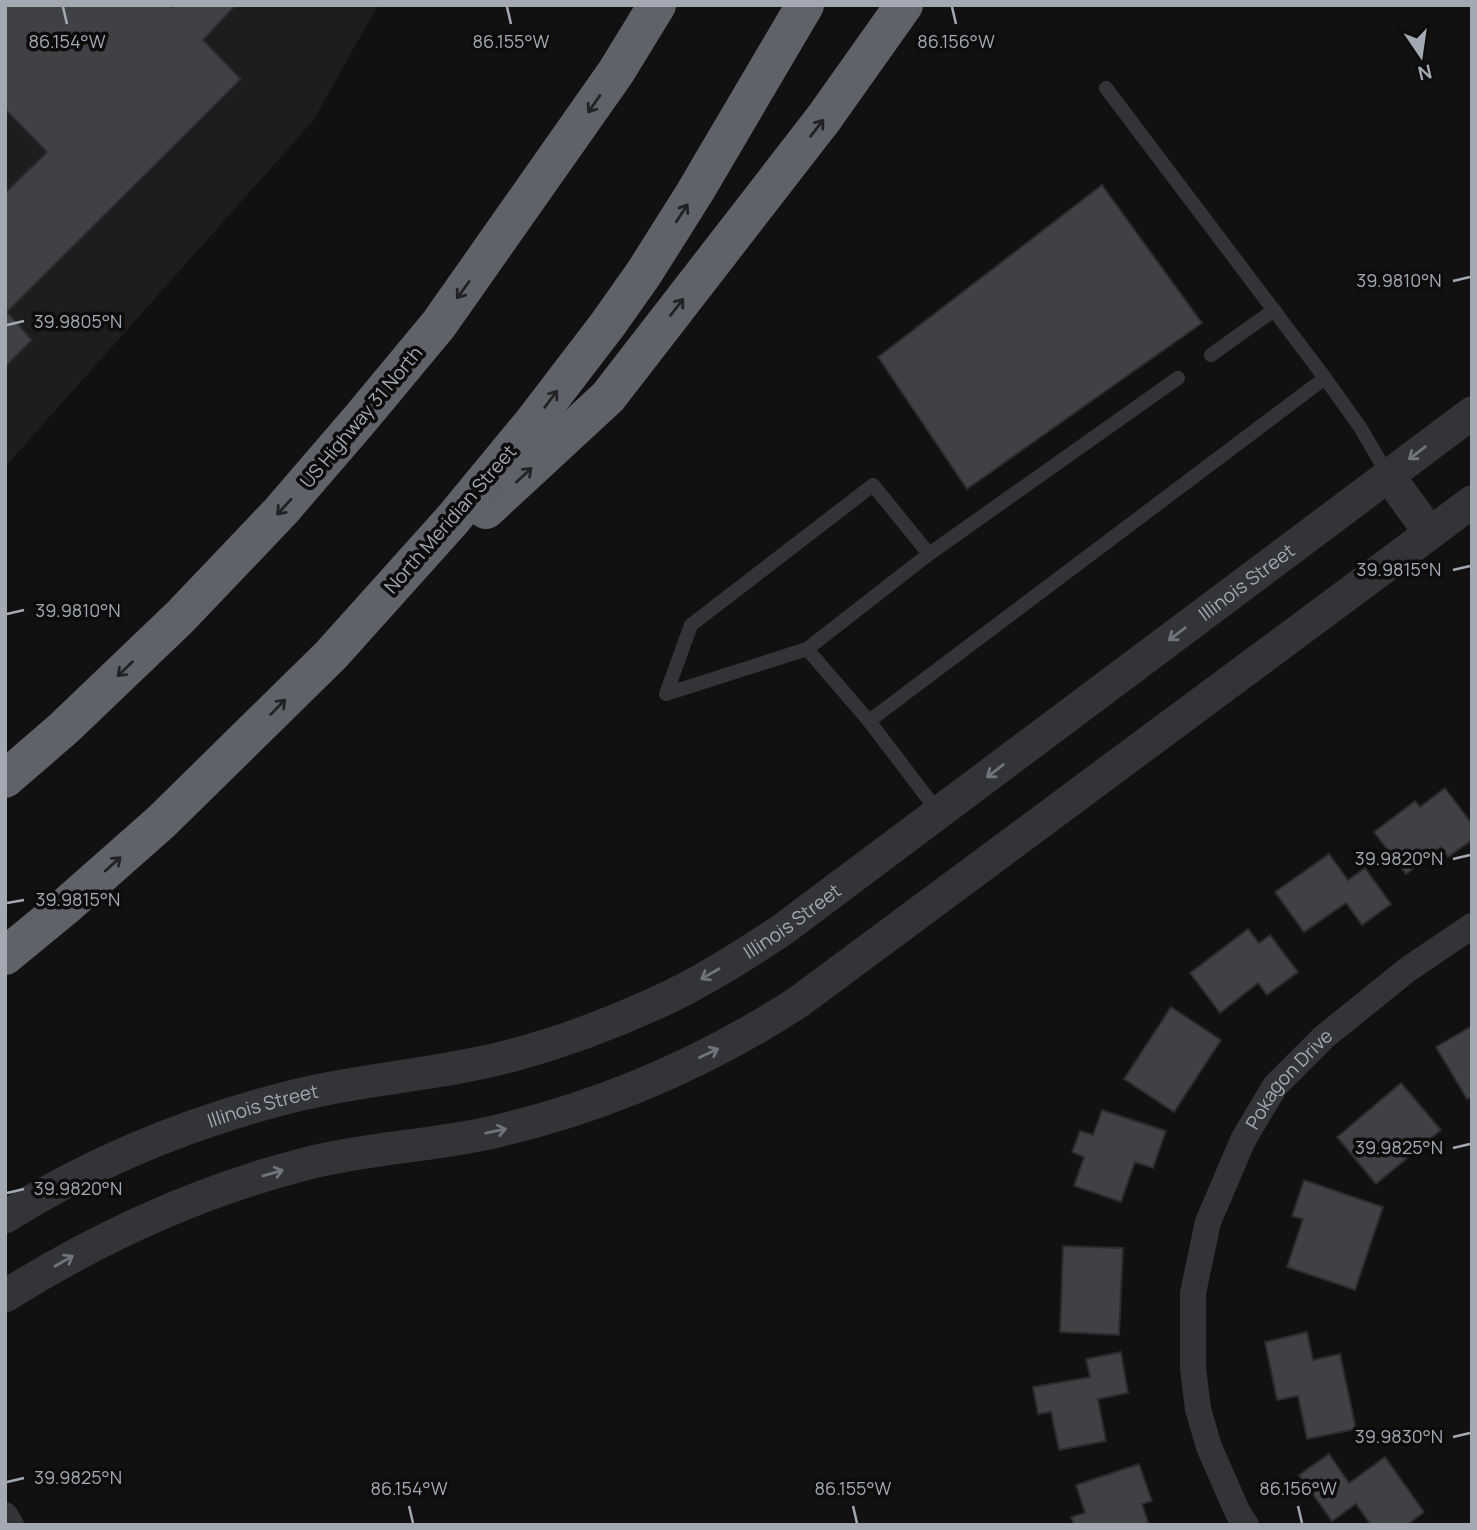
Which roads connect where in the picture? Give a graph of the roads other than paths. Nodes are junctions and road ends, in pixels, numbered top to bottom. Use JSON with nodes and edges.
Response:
{"nodes":[{"id":1,"x":637,"y":5,"type":"edge"},
{"id":2,"x":657,"y":5,"type":"edge"},
{"id":3,"x":805,"y":5,"type":"edge"},
{"id":4,"x":904,"y":5,"type":"edge"},
{"id":5,"x":616,"y":72,"type":"junction"},
{"id":6,"x":1106,"y":88,"type":"dead end"},
{"id":7,"x":1274,"y":310,"type":"junction"},
{"id":8,"x":1211,"y":355,"type":"dead end"},
{"id":9,"x":1178,"y":378,"type":"dead end"},
{"id":10,"x":1325,"y":378,"type":"junction"},
{"id":11,"x":1472,"y":412,"type":"edge"},
{"id":12,"x":1388,"y":475,"type":"junction"},
{"id":13,"x":1472,"y":502,"type":"edge"},
{"id":14,"x":1430,"y":533,"type":"junction"},
{"id":15,"x":929,"y":554,"type":"junction"},
{"id":16,"x":807,"y":649,"type":"junction"},
{"id":17,"x":331,"y":655,"type":"junction"},
{"id":18,"x":869,"y":721,"type":"junction"},
{"id":19,"x":5,"y":779,"type":"edge"},
{"id":20,"x":939,"y":813,"type":"junction"},
{"id":21,"x":1472,"y":926,"type":"edge"},
{"id":22,"x":5,"y":956,"type":"edge"},
{"id":23,"x":5,"y":1217,"type":"edge"},
{"id":24,"x":5,"y":1296,"type":"edge"},
{"id":25,"x":5,"y":1516,"type":"edge"},
{"id":26,"x":12,"y":1525,"type":"edge"},
{"id":27,"x":1246,"y":1525,"type":"edge"}],
"edges":[{"from":1,"to":5,"type":"highway"},
{"from":2,"to":5,"type":"highway","name":"US Highway 31 North"},
{"from":17,"to":3,"type":"highway","name":"North Meridian Street","one_way":true},
{"from":17,"to":4,"type":"highway","one_way":true},
{"from":5,"to":19,"type":"highway","name":"US Highway 31 North","one_way":true},
{"from":6,"to":7,"type":"lane"},
{"from":7,"to":8,"type":"lane"},
{"from":7,"to":10,"type":"lane"},
{"from":9,"to":15,"type":"lane"},
{"from":10,"to":12,"type":"lane"},
{"from":10,"to":18,"type":"lane"},
{"from":11,"to":12,"type":"street","name":"Illinois Street","one_way":true},
{"from":12,"to":14,"type":"street"},
{"from":12,"to":20,"type":"street","name":"Illinois Street","one_way":true},
{"from":13,"to":14,"type":"street"},
{"from":24,"to":14,"type":"street","one_way":true},
{"from":15,"to":16,"type":"lane"},
{"from":15,"to":16,"type":"lane"},
{"from":16,"to":18,"type":"lane"},
{"from":22,"to":17,"type":"highway","name":"North Meridian Street","one_way":true},
{"from":18,"to":20,"type":"lane"},
{"from":20,"to":23,"type":"street","name":"Illinois Street","one_way":true},
{"from":21,"to":27,"type":"street","name":"Pokagon Drive"},
{"from":25,"to":26,"type":"street"}]}
